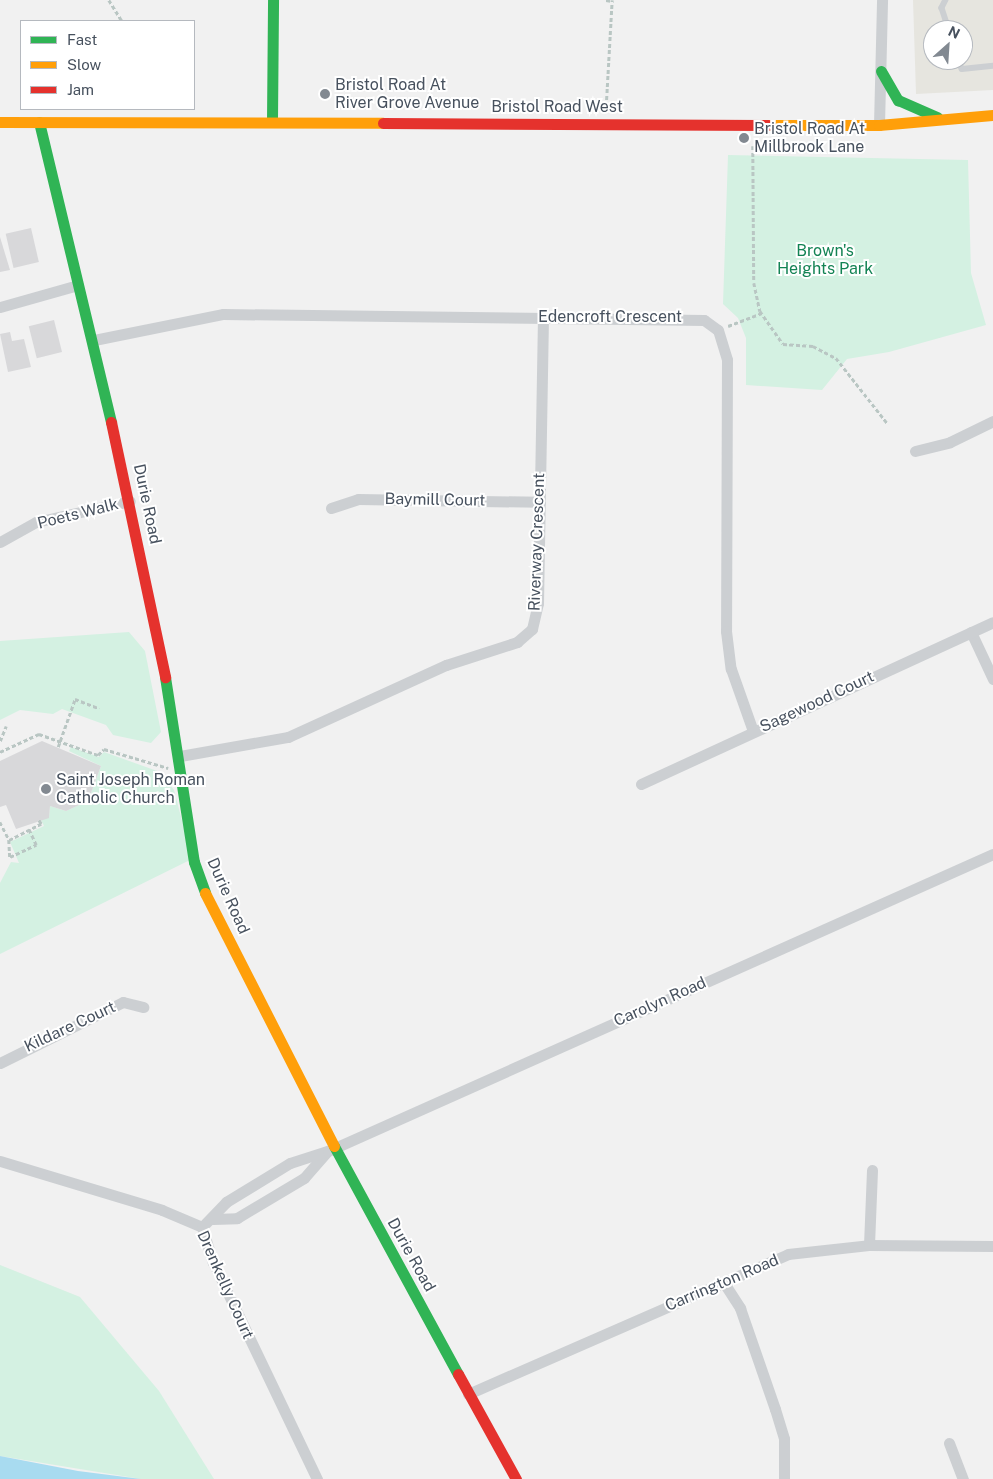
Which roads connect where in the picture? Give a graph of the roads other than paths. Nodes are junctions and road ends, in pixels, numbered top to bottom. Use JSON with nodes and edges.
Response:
{"nodes":[{"id":1,"x":273,"y":0,"type":"edge"},
{"id":2,"x":882,"y":0,"type":"edge"},
{"id":3,"x":946,"y":0,"type":"edge"},
{"id":4,"x":946,"y":20,"type":"edge"},
{"id":5,"x":993,"y":66,"type":"edge"},
{"id":6,"x":973,"y":68,"type":"edge"},
{"id":7,"x":881,"y":71,"type":"junction"},
{"id":8,"x":993,"y":114,"type":"edge"},
{"id":9,"x":272,"y":120,"type":"junction"},
{"id":10,"x":942,"y":120,"type":"junction"},
{"id":11,"x":0,"y":122,"type":"edge"},
{"id":12,"x":39,"y":122,"type":"junction"},
{"id":13,"x":879,"y":125,"type":"junction"},
{"id":14,"x":78,"y":285,"type":"junction"},
{"id":15,"x":0,"y":307,"type":"edge"},
{"id":16,"x":543,"y":317,"type":"junction"},
{"id":17,"x":94,"y":340,"type":"junction"},
{"id":18,"x":993,"y":421,"type":"edge"},
{"id":19,"x":916,"y":451,"type":"dead end"},
{"id":20,"x":130,"y":502,"type":"junction"},
{"id":21,"x":540,"y":502,"type":"junction"},
{"id":22,"x":331,"y":508,"type":"dead end"},
{"id":23,"x":0,"y":542,"type":"edge"},
{"id":24,"x":993,"y":622,"type":"edge"},
{"id":25,"x":971,"y":632,"type":"junction"},
{"id":26,"x":993,"y":679,"type":"edge"},
{"id":27,"x":753,"y":732,"type":"junction"},
{"id":28,"x":181,"y":762,"type":"junction"},
{"id":29,"x":641,"y":784,"type":"dead end"},
{"id":30,"x":993,"y":854,"type":"edge"},
{"id":31,"x":143,"y":1007,"type":"dead end"},
{"id":32,"x":0,"y":1063,"type":"edge"},
{"id":33,"x":331,"y":1149,"type":"junction"},
{"id":34,"x":0,"y":1161,"type":"edge"},
{"id":35,"x":872,"y":1170,"type":"dead end"},
{"id":36,"x":213,"y":1219,"type":"junction"},
{"id":37,"x":202,"y":1227,"type":"junction"},
{"id":38,"x":869,"y":1245,"type":"junction"},
{"id":39,"x":993,"y":1246,"type":"edge"},
{"id":40,"x":724,"y":1283,"type":"junction"},
{"id":41,"x":468,"y":1394,"type":"junction"},
{"id":42,"x":949,"y":1444,"type":"dead end"},
{"id":43,"x":317,"y":1479,"type":"edge"},
{"id":44,"x":516,"y":1479,"type":"edge"},
{"id":45,"x":784,"y":1479,"type":"edge"},
{"id":46,"x":963,"y":1479,"type":"edge"}],
"edges":[{"from":1,"to":9,"type":"street"},
{"from":2,"to":7,"type":"street"},
{"from":3,"to":4,"type":"lane"},
{"from":5,"to":6,"type":"lane"},
{"from":7,"to":10,"type":"street"},
{"from":7,"to":13,"type":"street"},
{"from":8,"to":10,"type":"street","name":"Bristol Road West"},
{"from":9,"to":12,"type":"street","name":"Bristol Road West"},
{"from":9,"to":13,"type":"street","name":"Bristol Road West"},
{"from":10,"to":13,"type":"street","name":"Bristol Road West"},
{"from":11,"to":12,"type":"street","name":"Bristol Road West"},
{"from":12,"to":14,"type":"street","name":"Durie Road"},
{"from":14,"to":15,"type":"street"},
{"from":14,"to":17,"type":"street","name":"Durie Road"},
{"from":16,"to":17,"type":"street","name":"Edencroft Crescent"},
{"from":16,"to":21,"type":"street","name":"Riverway Crescent"},
{"from":16,"to":27,"type":"street","name":"Edencroft Crescent"},
{"from":17,"to":20,"type":"street","name":"Durie Road"},
{"from":18,"to":19,"type":"street"},
{"from":20,"to":23,"type":"street","name":"Poets Walk"},
{"from":20,"to":28,"type":"street","name":"Durie Road"},
{"from":21,"to":22,"type":"street","name":"Baymill Court"},
{"from":21,"to":28,"type":"street","name":"Riverway Crescent"},
{"from":24,"to":25,"type":"street","name":"Sagewood Court"},
{"from":25,"to":26,"type":"street"},
{"from":25,"to":27,"type":"street","name":"Sagewood Court"},
{"from":27,"to":29,"type":"street","name":"Sagewood Court"},
{"from":28,"to":33,"type":"street","name":"Durie Road"},
{"from":30,"to":33,"type":"street","name":"Carolyn Road"},
{"from":31,"to":32,"type":"street","name":"Kildare Court"},
{"from":33,"to":36,"type":"street","name":"Carolyn Road"},
{"from":33,"to":36,"type":"street","name":"Carolyn Road"},
{"from":33,"to":41,"type":"street","name":"Durie Road"},
{"from":34,"to":37,"type":"street","name":"Drenkelly Court"},
{"from":35,"to":38,"type":"street"},
{"from":36,"to":37,"type":"street","name":"Carolyn Road"},
{"from":37,"to":43,"type":"street","name":"Drenkelly Court"},
{"from":38,"to":39,"type":"street","name":"Carrington Road"},
{"from":38,"to":40,"type":"street","name":"Carrington Road"},
{"from":40,"to":41,"type":"street","name":"Carrington Road"},
{"from":40,"to":45,"type":"street"},
{"from":41,"to":44,"type":"street","name":"Durie Road"},
{"from":42,"to":46,"type":"street"}]}
